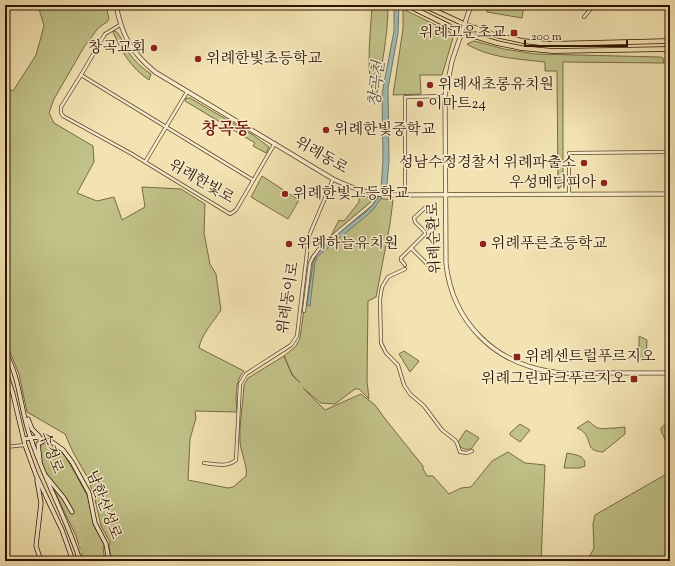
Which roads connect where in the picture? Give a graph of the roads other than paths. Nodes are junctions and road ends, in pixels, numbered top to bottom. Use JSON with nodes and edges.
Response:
{"nodes":[{"id":1,"x":116,"y":5,"type":"edge"},
{"id":2,"x":423,"y":5,"type":"edge"},
{"id":3,"x":471,"y":5,"type":"edge"},
{"id":4,"x":594,"y":5,"type":"edge"},
{"id":5,"x":408,"y":6,"type":"edge"},
{"id":6,"x":668,"y":6,"type":"edge"},
{"id":7,"x":584,"y":17,"type":"dead end"},
{"id":8,"x":464,"y":24,"type":"junction"},
{"id":9,"x":120,"y":25,"type":"junction"},
{"id":10,"x":461,"y":32,"type":"junction"},
{"id":11,"x":669,"y":41,"type":"edge"},
{"id":12,"x":669,"y":49,"type":"edge"},
{"id":13,"x":82,"y":76,"type":"junction"},
{"id":14,"x":187,"y":92,"type":"junction"},
{"id":15,"x":446,"y":96,"type":"junction"},
{"id":16,"x":166,"y":126,"type":"junction"},
{"id":17,"x":275,"y":144,"type":"junction"},
{"id":18,"x":667,"y":152,"type":"junction"},
{"id":19,"x":145,"y":162,"type":"junction"},
{"id":20,"x":333,"y":179,"type":"junction"},
{"id":21,"x":253,"y":180,"type":"junction"},
{"id":22,"x":569,"y":194,"type":"junction"},
{"id":23,"x":669,"y":194,"type":"edge"},
{"id":24,"x":405,"y":195,"type":"junction"},
{"id":25,"x":446,"y":195,"type":"junction"},
{"id":26,"x":376,"y":198,"type":"dead end"},
{"id":27,"x":427,"y":206,"type":"dead end"},
{"id":28,"x":411,"y":248,"type":"junction"},
{"id":29,"x":405,"y":265,"type":"dead end"},
{"id":30,"x":428,"y":265,"type":"dead end"},
{"id":31,"x":405,"y":269,"type":"dead end"},
{"id":32,"x":304,"y":311,"type":"dead end"},
{"id":33,"x":5,"y":352,"type":"edge"},
{"id":34,"x":5,"y":369,"type":"edge"},
{"id":35,"x":669,"y":373,"type":"edge"},
{"id":36,"x":25,"y":414,"type":"junction"},
{"id":37,"x":30,"y":438,"type":"junction"},
{"id":38,"x":24,"y":439,"type":"junction"},
{"id":39,"x":46,"y":439,"type":"junction"},
{"id":40,"x":32,"y":443,"type":"junction"},
{"id":41,"x":25,"y":445,"type":"junction"},
{"id":42,"x":5,"y":447,"type":"edge"},
{"id":43,"x":472,"y":451,"type":"dead end"},
{"id":44,"x":204,"y":463,"type":"dead end"},
{"id":45,"x":41,"y":466,"type":"junction"},
{"id":46,"x":44,"y":473,"type":"junction"},
{"id":47,"x":36,"y":475,"type":"junction"},
{"id":48,"x":72,"y":512,"type":"tunnel mouth"},
{"id":49,"x":41,"y":561,"type":"edge"},
{"id":50,"x":73,"y":561,"type":"edge"},
{"id":51,"x":80,"y":561,"type":"edge"},
{"id":52,"x":109,"y":561,"type":"edge"}],
"edges":[{"from":1,"to":9,"type":"main road","name":"위례동로"},
{"from":2,"to":8,"type":"main road"},
{"from":3,"to":8,"type":"main road","name":"위례순환로"},
{"from":4,"to":7,"type":"street"},
{"from":5,"to":10,"type":"main road"},
{"from":6,"to":11,"type":"main road"},
{"from":8,"to":10,"type":"main road","name":"위례순환로"},
{"from":8,"to":11,"type":"main road"},
{"from":9,"to":13,"type":"street","name":"위례한빛로"},
{"from":9,"to":14,"type":"main road","name":"위례동로"},
{"from":10,"to":12,"type":"main road"},
{"from":10,"to":15,"type":"main road","name":"위례순환로"},
{"from":11,"to":12,"type":"main road"},
{"from":12,"to":18,"type":"main road"},
{"from":13,"to":16,"type":"street","name":"위례한빛로"},
{"from":13,"to":19,"type":"street","name":"위례한빛로"},
{"from":14,"to":16,"type":"street","name":"위례한빛로"},
{"from":14,"to":17,"type":"main road","name":"위례동로"},
{"from":15,"to":24,"type":"street"},
{"from":15,"to":25,"type":"main road","name":"위례순환로"},
{"from":16,"to":19,"type":"street","name":"위례한빛로"},
{"from":16,"to":21,"type":"street","name":"위례한빛로"},
{"from":17,"to":20,"type":"main road","name":"위례동로"},
{"from":17,"to":21,"type":"street","name":"위례한빛로"},
{"from":18,"to":22,"type":"street"},
{"from":18,"to":23,"type":"main road"},
{"from":19,"to":21,"type":"street","name":"위례한빛로"},
{"from":20,"to":24,"type":"main road","name":"위례동로"},
{"from":20,"to":44,"type":"street","name":"위례동이로"},
{"from":22,"to":23,"type":"main road","name":"위례동로"},
{"from":22,"to":25,"type":"main road","name":"위례동로"},
{"from":23,"to":35,"type":"main road"},
{"from":24,"to":25,"type":"main road","name":"위례동로"},
{"from":25,"to":35,"type":"main road","name":"위례순환로"},
{"from":26,"to":32,"type":"street"},
{"from":27,"to":28,"type":"street"},
{"from":28,"to":29,"type":"street"},
{"from":28,"to":30,"type":"street"},
{"from":31,"to":43,"type":"street"},
{"from":33,"to":36,"type":"main road","name":"수정로"},
{"from":34,"to":38,"type":"main road","name":"수정로"},
{"from":36,"to":37,"type":"main road","name":"수정로"},
{"from":36,"to":39,"type":"main road","name":"남한산성로"},
{"from":37,"to":38,"type":"main road"},
{"from":37,"to":39,"type":"main road"},
{"from":37,"to":40,"type":"main road","name":"수정로"},
{"from":38,"to":41,"type":"main road","name":"수정로"},
{"from":39,"to":45,"type":"main road"},
{"from":39,"to":52,"type":"main road","name":"남한산성로"},
{"from":40,"to":41,"type":"main road"},
{"from":40,"to":45,"type":"main road","name":"수정로"},
{"from":41,"to":42,"type":"street"},
{"from":41,"to":47,"type":"main road","name":"수정로"},
{"from":45,"to":46,"type":"main road","name":"수정로"},
{"from":46,"to":48,"type":"main road"},
{"from":46,"to":51,"type":"main road","name":"수정로"},
{"from":47,"to":49,"type":"main road"},
{"from":47,"to":50,"type":"main road","name":"수정로"}]}
